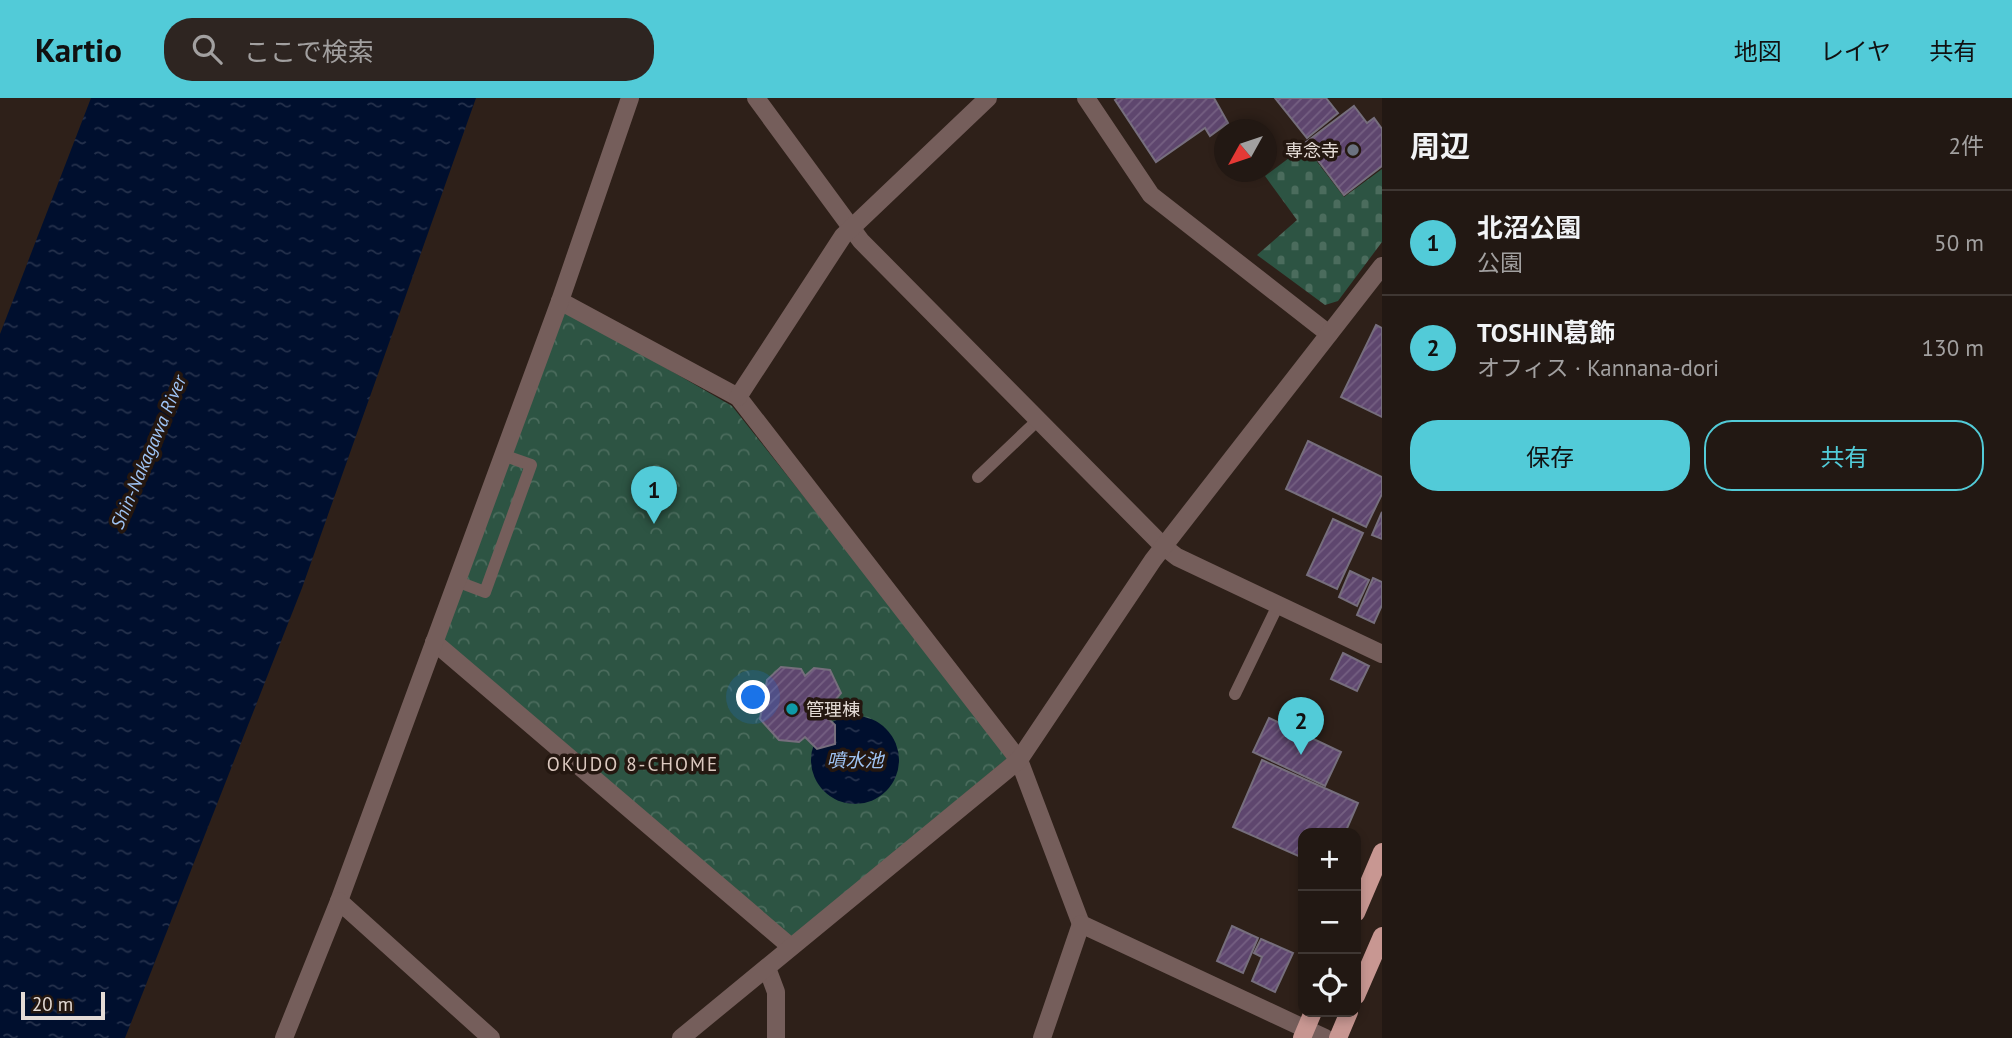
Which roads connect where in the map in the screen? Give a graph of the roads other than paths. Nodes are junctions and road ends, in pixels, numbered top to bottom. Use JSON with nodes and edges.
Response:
{"nodes":[{"id":1,"x":630,"y":98,"type":"edge"},
{"id":2,"x":756,"y":98,"type":"edge"},
{"id":3,"x":988,"y":98,"type":"edge"},
{"id":4,"x":1086,"y":98,"type":"edge"},
{"id":5,"x":851,"y":228,"type":"junction"},
{"id":6,"x":1382,"y":266,"type":"edge"},
{"id":7,"x":561,"y":301,"type":"junction"},
{"id":8,"x":1329,"y":334,"type":"junction"},
{"id":9,"x":738,"y":397,"type":"junction"},
{"id":10,"x":1038,"y":420,"type":"junction"},
{"id":11,"x":503,"y":454,"type":"junction"},
{"id":12,"x":978,"y":477,"type":"dead end"},
{"id":13,"x":1163,"y":546,"type":"junction"},
{"id":14,"x":456,"y":581,"type":"junction"},
{"id":15,"x":1278,"y":605,"type":"junction"},
{"id":16,"x":434,"y":642,"type":"junction"},
{"id":17,"x":1382,"y":654,"type":"edge"},
{"id":18,"x":1235,"y":694,"type":"dead end"},
{"id":19,"x":1019,"y":760,"type":"junction"},
{"id":20,"x":1382,"y":852,"type":"edge"},
{"id":21,"x":339,"y":901,"type":"junction"},
{"id":22,"x":1361,"y":901,"type":"edge"},
{"id":23,"x":1081,"y":924,"type":"junction"},
{"id":24,"x":1382,"y":936,"type":"edge"},
{"id":25,"x":791,"y":947,"type":"junction"},
{"id":26,"x":767,"y":968,"type":"junction"},
{"id":27,"x":1361,"y":984,"type":"edge"},
{"id":28,"x":1311,"y":1017,"type":"edge"},
{"id":29,"x":1347,"y":1017,"type":"edge"},
{"id":30,"x":1304,"y":1034,"type":"edge"},
{"id":31,"x":284,"y":1038,"type":"edge"},
{"id":32,"x":491,"y":1038,"type":"edge"},
{"id":33,"x":681,"y":1038,"type":"edge"},
{"id":34,"x":776,"y":1038,"type":"edge"},
{"id":35,"x":1042,"y":1038,"type":"edge"},
{"id":36,"x":1325,"y":1038,"type":"edge"},
{"id":37,"x":1338,"y":1038,"type":"edge"}],
"edges":[{"from":1,"to":7,"type":"street"},
{"from":2,"to":5,"type":"street"},
{"from":3,"to":5,"type":"street"},
{"from":4,"to":8,"type":"street"},
{"from":5,"to":9,"type":"street"},
{"from":5,"to":10,"type":"street"},
{"from":6,"to":8,"type":"street"},
{"from":7,"to":9,"type":"street"},
{"from":7,"to":11,"type":"street"},
{"from":8,"to":13,"type":"street"},
{"from":9,"to":19,"type":"street"},
{"from":10,"to":12,"type":"lane"},
{"from":10,"to":13,"type":"street"},
{"from":11,"to":14,"type":"street"},
{"from":11,"to":14,"type":"lane"},
{"from":13,"to":15,"type":"street"},
{"from":13,"to":19,"type":"street"},
{"from":14,"to":16,"type":"street"},
{"from":15,"to":17,"type":"street"},
{"from":15,"to":18,"type":"lane"},
{"from":16,"to":21,"type":"street"},
{"from":16,"to":25,"type":"street"},
{"from":19,"to":23,"type":"street"},
{"from":19,"to":25,"type":"street"},
{"from":20,"to":22,"type":"main road"},
{"from":21,"to":31,"type":"street"},
{"from":21,"to":32,"type":"street"},
{"from":23,"to":30,"type":"street"},
{"from":23,"to":35,"type":"street"},
{"from":24,"to":27,"type":"main road"},
{"from":25,"to":26,"type":"street"},
{"from":26,"to":33,"type":"street"},
{"from":26,"to":34,"type":"street"},
{"from":28,"to":30,"type":"main road"},
{"from":29,"to":37,"type":"main road"},
{"from":30,"to":36,"type":"street"}]}
